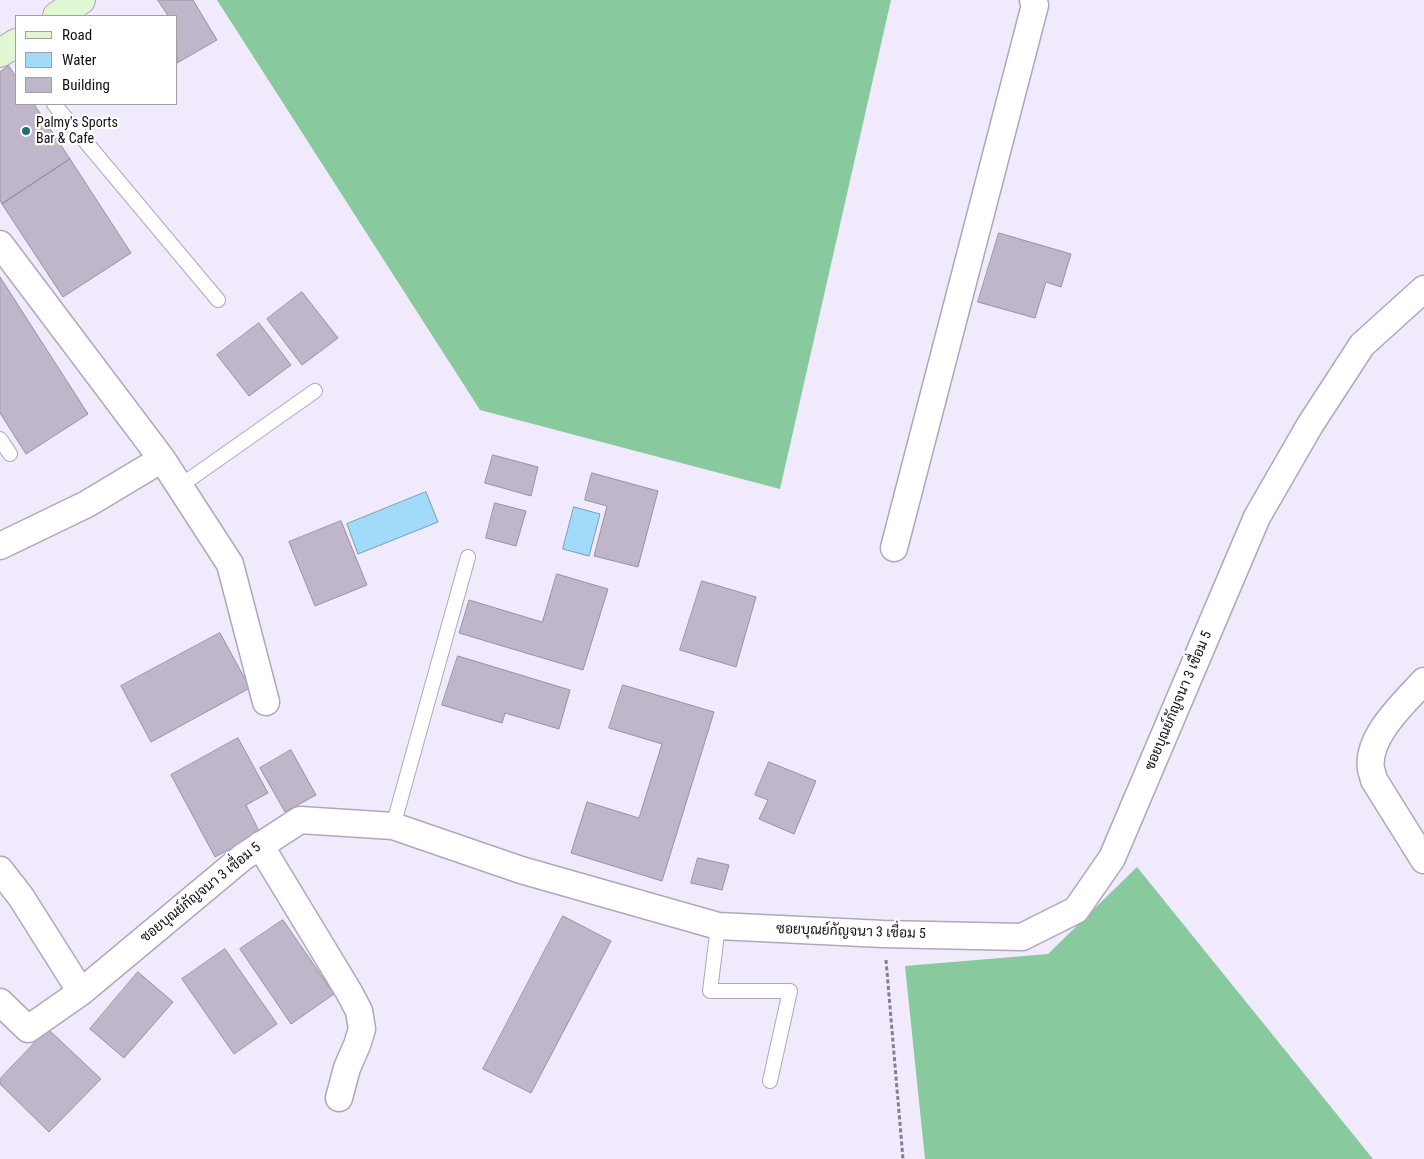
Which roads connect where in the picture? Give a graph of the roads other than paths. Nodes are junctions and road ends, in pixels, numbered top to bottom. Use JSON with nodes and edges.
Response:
{"nodes":[{"id":1,"x":81,"y":0,"type":"edge"},
{"id":2,"x":1033,"y":0,"type":"edge"},
{"id":3,"x":58,"y":15,"type":"edge"},
{"id":4,"x":55,"y":105,"type":"edge"},
{"id":5,"x":0,"y":244,"type":"edge"},
{"id":6,"x":1424,"y":289,"type":"edge"},
{"id":7,"x":218,"y":300,"type":"dead end"},
{"id":8,"x":315,"y":391,"type":"dead end"},
{"id":9,"x":0,"y":439,"type":"edge"},
{"id":10,"x":10,"y":454,"type":"dead end"},
{"id":11,"x":162,"y":459,"type":"junction"},
{"id":12,"x":180,"y":486,"type":"junction"},
{"id":13,"x":0,"y":546,"type":"edge"},
{"id":14,"x":894,"y":548,"type":"dead end"},
{"id":15,"x":468,"y":557,"type":"dead end"},
{"id":16,"x":1424,"y":681,"type":"edge"},
{"id":17,"x":266,"y":702,"type":"dead end"},
{"id":18,"x":393,"y":826,"type":"junction"},
{"id":19,"x":260,"y":845,"type":"junction"},
{"id":20,"x":1424,"y":860,"type":"edge"},
{"id":21,"x":0,"y":870,"type":"edge"},
{"id":22,"x":718,"y":926,"type":"junction"},
{"id":23,"x":80,"y":992,"type":"junction"},
{"id":24,"x":0,"y":1002,"type":"edge"},
{"id":25,"x":770,"y":1081,"type":"dead end"},
{"id":26,"x":338,"y":1098,"type":"dead end"}],
"edges":[{"from":1,"to":3,"type":"street"},
{"from":2,"to":14,"type":"street"},
{"from":4,"to":7,"type":"lane"},
{"from":5,"to":11,"type":"street"},
{"from":6,"to":22,"type":"street","name":"ซอยบุณย์กัญจนา 3 เชื่อม 5"},
{"from":8,"to":12,"type":"lane"},
{"from":9,"to":10,"type":"lane"},
{"from":11,"to":12,"type":"street"},
{"from":11,"to":13,"type":"street"},
{"from":12,"to":17,"type":"street"},
{"from":15,"to":18,"type":"lane"},
{"from":16,"to":20,"type":"street"},
{"from":18,"to":19,"type":"street","name":"ซอยบุณย์กัญจนา 3 เชื่อม 5"},
{"from":18,"to":22,"type":"street","name":"ซอยบุณย์กัญจนา 3 เชื่อม 5"},
{"from":19,"to":23,"type":"street","name":"ซอยบุณย์กัญจนา 3 เชื่อม 5"},
{"from":19,"to":26,"type":"street"},
{"from":21,"to":23,"type":"street"},
{"from":22,"to":25,"type":"lane"},
{"from":23,"to":24,"type":"street","name":"ซอยบุณย์กัญจนา 3 เชื่อม 5"}]}
